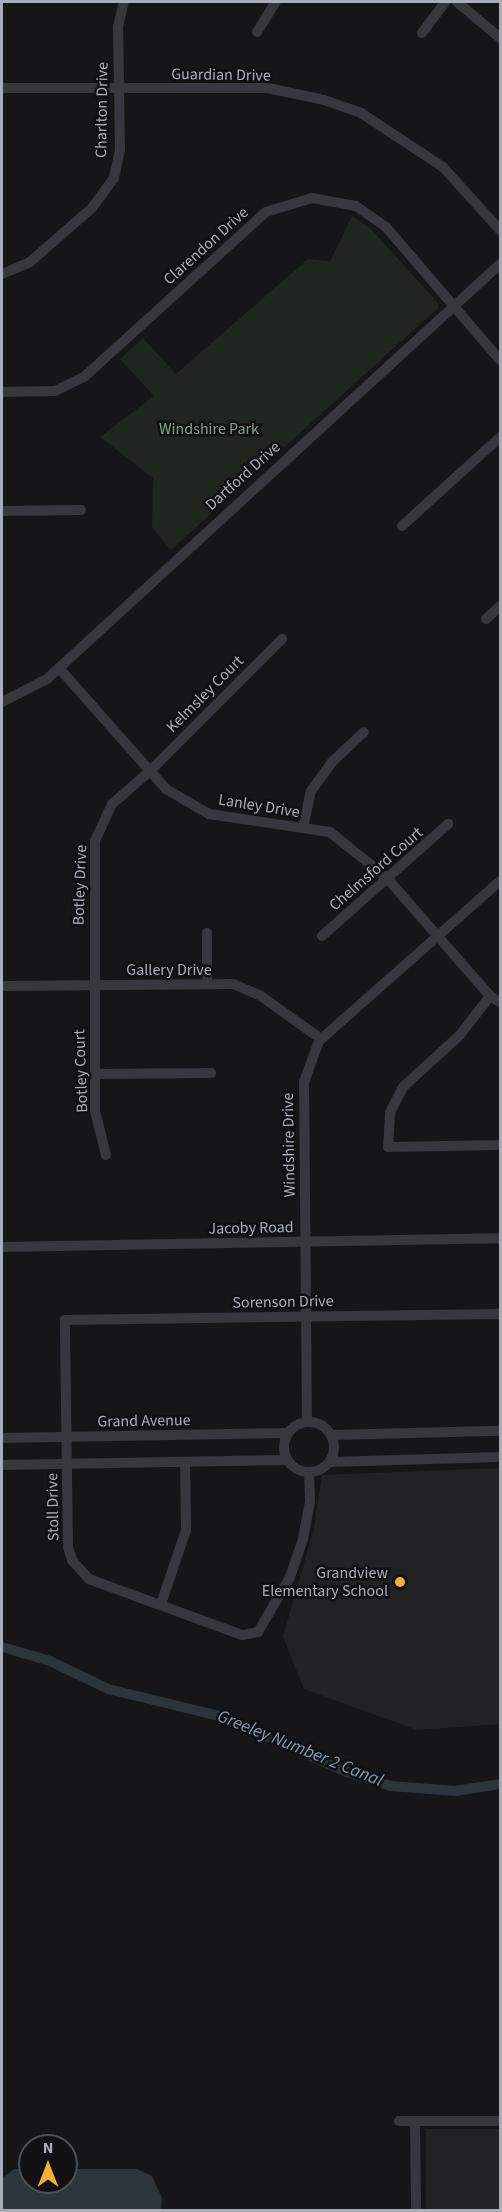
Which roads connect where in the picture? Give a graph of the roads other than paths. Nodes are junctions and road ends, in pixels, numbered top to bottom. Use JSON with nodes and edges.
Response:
{"nodes":[{"id":1,"x":124,"y":2,"type":"edge"},
{"id":2,"x":276,"y":2,"type":"edge"},
{"id":3,"x":445,"y":2,"type":"edge"},
{"id":4,"x":457,"y":2,"type":"edge"},
{"id":5,"x":257,"y":32,"type":"dead end"},
{"id":6,"x":422,"y":33,"type":"dead end"},
{"id":7,"x":501,"y":38,"type":"edge"},
{"id":8,"x":2,"y":88,"type":"edge"},
{"id":9,"x":119,"y":88,"type":"junction"},
{"id":10,"x":501,"y":230,"type":"edge"},
{"id":11,"x":501,"y":264,"type":"edge"},
{"id":12,"x":2,"y":274,"type":"edge"},
{"id":13,"x":454,"y":307,"type":"junction"},
{"id":14,"x":501,"y":360,"type":"edge"},
{"id":15,"x":2,"y":392,"type":"edge"},
{"id":16,"x":501,"y":437,"type":"edge"},
{"id":17,"x":81,"y":510,"type":"dead end"},
{"id":18,"x":2,"y":511,"type":"edge"},
{"id":19,"x":402,"y":526,"type":"dead end"},
{"id":20,"x":501,"y":606,"type":"edge"},
{"id":21,"x":486,"y":619,"type":"dead end"},
{"id":22,"x":282,"y":639,"type":"dead end"},
{"id":23,"x":58,"y":668,"type":"junction"},
{"id":24,"x":2,"y":702,"type":"edge"},
{"id":25,"x":364,"y":732,"type":"dead end"},
{"id":26,"x":150,"y":771,"type":"junction"},
{"id":27,"x":448,"y":824,"type":"dead end"},
{"id":28,"x":303,"y":828,"type":"junction"},
{"id":29,"x":386,"y":878,"type":"junction"},
{"id":30,"x":501,"y":881,"type":"edge"},
{"id":31,"x":207,"y":933,"type":"dead end"},
{"id":32,"x":439,"y":935,"type":"junction"},
{"id":33,"x":322,"y":936,"type":"dead end"},
{"id":34,"x":207,"y":984,"type":"junction"},
{"id":35,"x":2,"y":986,"type":"edge"},
{"id":36,"x":93,"y":986,"type":"junction"},
{"id":37,"x":490,"y":996,"type":"junction"},
{"id":38,"x":501,"y":1002,"type":"edge"},
{"id":39,"x":321,"y":1039,"type":"junction"},
{"id":40,"x":211,"y":1073,"type":"dead end"},
{"id":41,"x":95,"y":1074,"type":"junction"},
{"id":42,"x":501,"y":1145,"type":"edge"},
{"id":43,"x":106,"y":1155,"type":"dead end"},
{"id":44,"x":501,"y":1238,"type":"edge"},
{"id":45,"x":305,"y":1242,"type":"junction"},
{"id":46,"x":2,"y":1247,"type":"edge"},
{"id":47,"x":501,"y":1314,"type":"edge"},
{"id":48,"x":306,"y":1317,"type":"junction"},
{"id":49,"x":65,"y":1320,"type":"joint"},
{"id":50,"x":307,"y":1422,"type":"junction"},
{"id":51,"x":501,"y":1431,"type":"edge"},
{"id":52,"x":288,"y":1433,"type":"junction"},
{"id":53,"x":331,"y":1435,"type":"junction"},
{"id":54,"x":2,"y":1438,"type":"edge"},
{"id":55,"x":66,"y":1438,"type":"junction"},
{"id":56,"x":501,"y":1457,"type":"edge"},
{"id":57,"x":286,"y":1460,"type":"junction"},
{"id":58,"x":330,"y":1461,"type":"junction"},
{"id":59,"x":185,"y":1462,"type":"junction"},
{"id":60,"x":67,"y":1464,"type":"junction"},
{"id":61,"x":2,"y":1465,"type":"edge"},
{"id":62,"x":309,"y":1472,"type":"junction"},
{"id":63,"x":161,"y":1604,"type":"junction"},
{"id":64,"x":399,"y":2121,"type":"dead end"},
{"id":65,"x":501,"y":2121,"type":"edge"},
{"id":66,"x":415,"y":2122,"type":"junction"},
{"id":67,"x":416,"y":2211,"type":"edge"}],
"edges":[{"from":1,"to":9,"type":"street","name":"Charlton Drive"},
{"from":2,"to":5,"type":"street"},
{"from":3,"to":6,"type":"street"},
{"from":4,"to":7,"type":"street"},
{"from":8,"to":9,"type":"street","name":"Guardian Drive"},
{"from":9,"to":10,"type":"street","name":"Guardian Drive"},
{"from":9,"to":12,"type":"street","name":"Charlton Drive"},
{"from":11,"to":13,"type":"street","name":"Dartford Drive"},
{"from":13,"to":14,"type":"street","name":"Clarendon Drive"},
{"from":13,"to":15,"type":"street","name":"Clarendon Drive"},
{"from":13,"to":23,"type":"street","name":"Dartford Drive"},
{"from":16,"to":19,"type":"street"},
{"from":17,"to":18,"type":"street"},
{"from":20,"to":21,"type":"street"},
{"from":22,"to":26,"type":"street","name":"Kelmsley Court"},
{"from":23,"to":24,"type":"street","name":"Dartford Drive"},
{"from":23,"to":26,"type":"street","name":"Lanley Drive"},
{"from":25,"to":28,"type":"street"},
{"from":26,"to":28,"type":"street","name":"Lanley Drive"},
{"from":26,"to":36,"type":"street","name":"Botley Drive"},
{"from":27,"to":29,"type":"street","name":"Chelmsford Court"},
{"from":28,"to":29,"type":"street","name":"Lanley Drive"},
{"from":29,"to":32,"type":"street","name":"Lanley Drive"},
{"from":29,"to":33,"type":"street","name":"Chelmsford Court"},
{"from":30,"to":32,"type":"street","name":"Windshire Drive"},
{"from":31,"to":34,"type":"street"},
{"from":32,"to":37,"type":"street","name":"Lanley Drive"},
{"from":32,"to":39,"type":"street","name":"Windshire Drive"},
{"from":34,"to":36,"type":"street","name":"Gallery Drive"},
{"from":34,"to":39,"type":"street","name":"Gallery Drive"},
{"from":35,"to":36,"type":"street","name":"Gallery Drive"},
{"from":36,"to":41,"type":"street","name":"Botley Court"},
{"from":37,"to":38,"type":"street"},
{"from":37,"to":42,"type":"street"},
{"from":39,"to":45,"type":"street","name":"Windshire Drive"},
{"from":40,"to":41,"type":"street"},
{"from":41,"to":43,"type":"street","name":"Botley Court"},
{"from":44,"to":45,"type":"street","name":"Jacoby Road"},
{"from":45,"to":46,"type":"street","name":"Jacoby Road"},
{"from":45,"to":48,"type":"street","name":"Windshire Drive"},
{"from":47,"to":48,"type":"street","name":"Sorenson Drive"},
{"from":48,"to":49,"type":"street","name":"Sorenson Drive"},
{"from":48,"to":50,"type":"street","name":"Windshire Drive"},
{"from":49,"to":55,"type":"street","name":"Stoll Drive"},
{"from":50,"to":52,"type":"street"},
{"from":50,"to":53,"type":"street"},
{"from":51,"to":53,"type":"street"},
{"from":52,"to":55,"type":"street","name":"Grand Avenue"},
{"from":52,"to":57,"type":"street"},
{"from":53,"to":58,"type":"street"},
{"from":54,"to":55,"type":"street","name":"Grand Avenue"},
{"from":55,"to":60,"type":"street","name":"Stoll Drive"},
{"from":56,"to":58,"type":"street"},
{"from":57,"to":59,"type":"street"},
{"from":57,"to":62,"type":"street"},
{"from":58,"to":62,"type":"street"},
{"from":59,"to":60,"type":"street"},
{"from":59,"to":63,"type":"street"},
{"from":60,"to":61,"type":"street"},
{"from":60,"to":63,"type":"street","name":"Stoll Drive"},
{"from":62,"to":63,"type":"street","name":"Stoll Drive"},
{"from":64,"to":66,"type":"street"},
{"from":65,"to":66,"type":"street"},
{"from":66,"to":67,"type":"street"}]}
